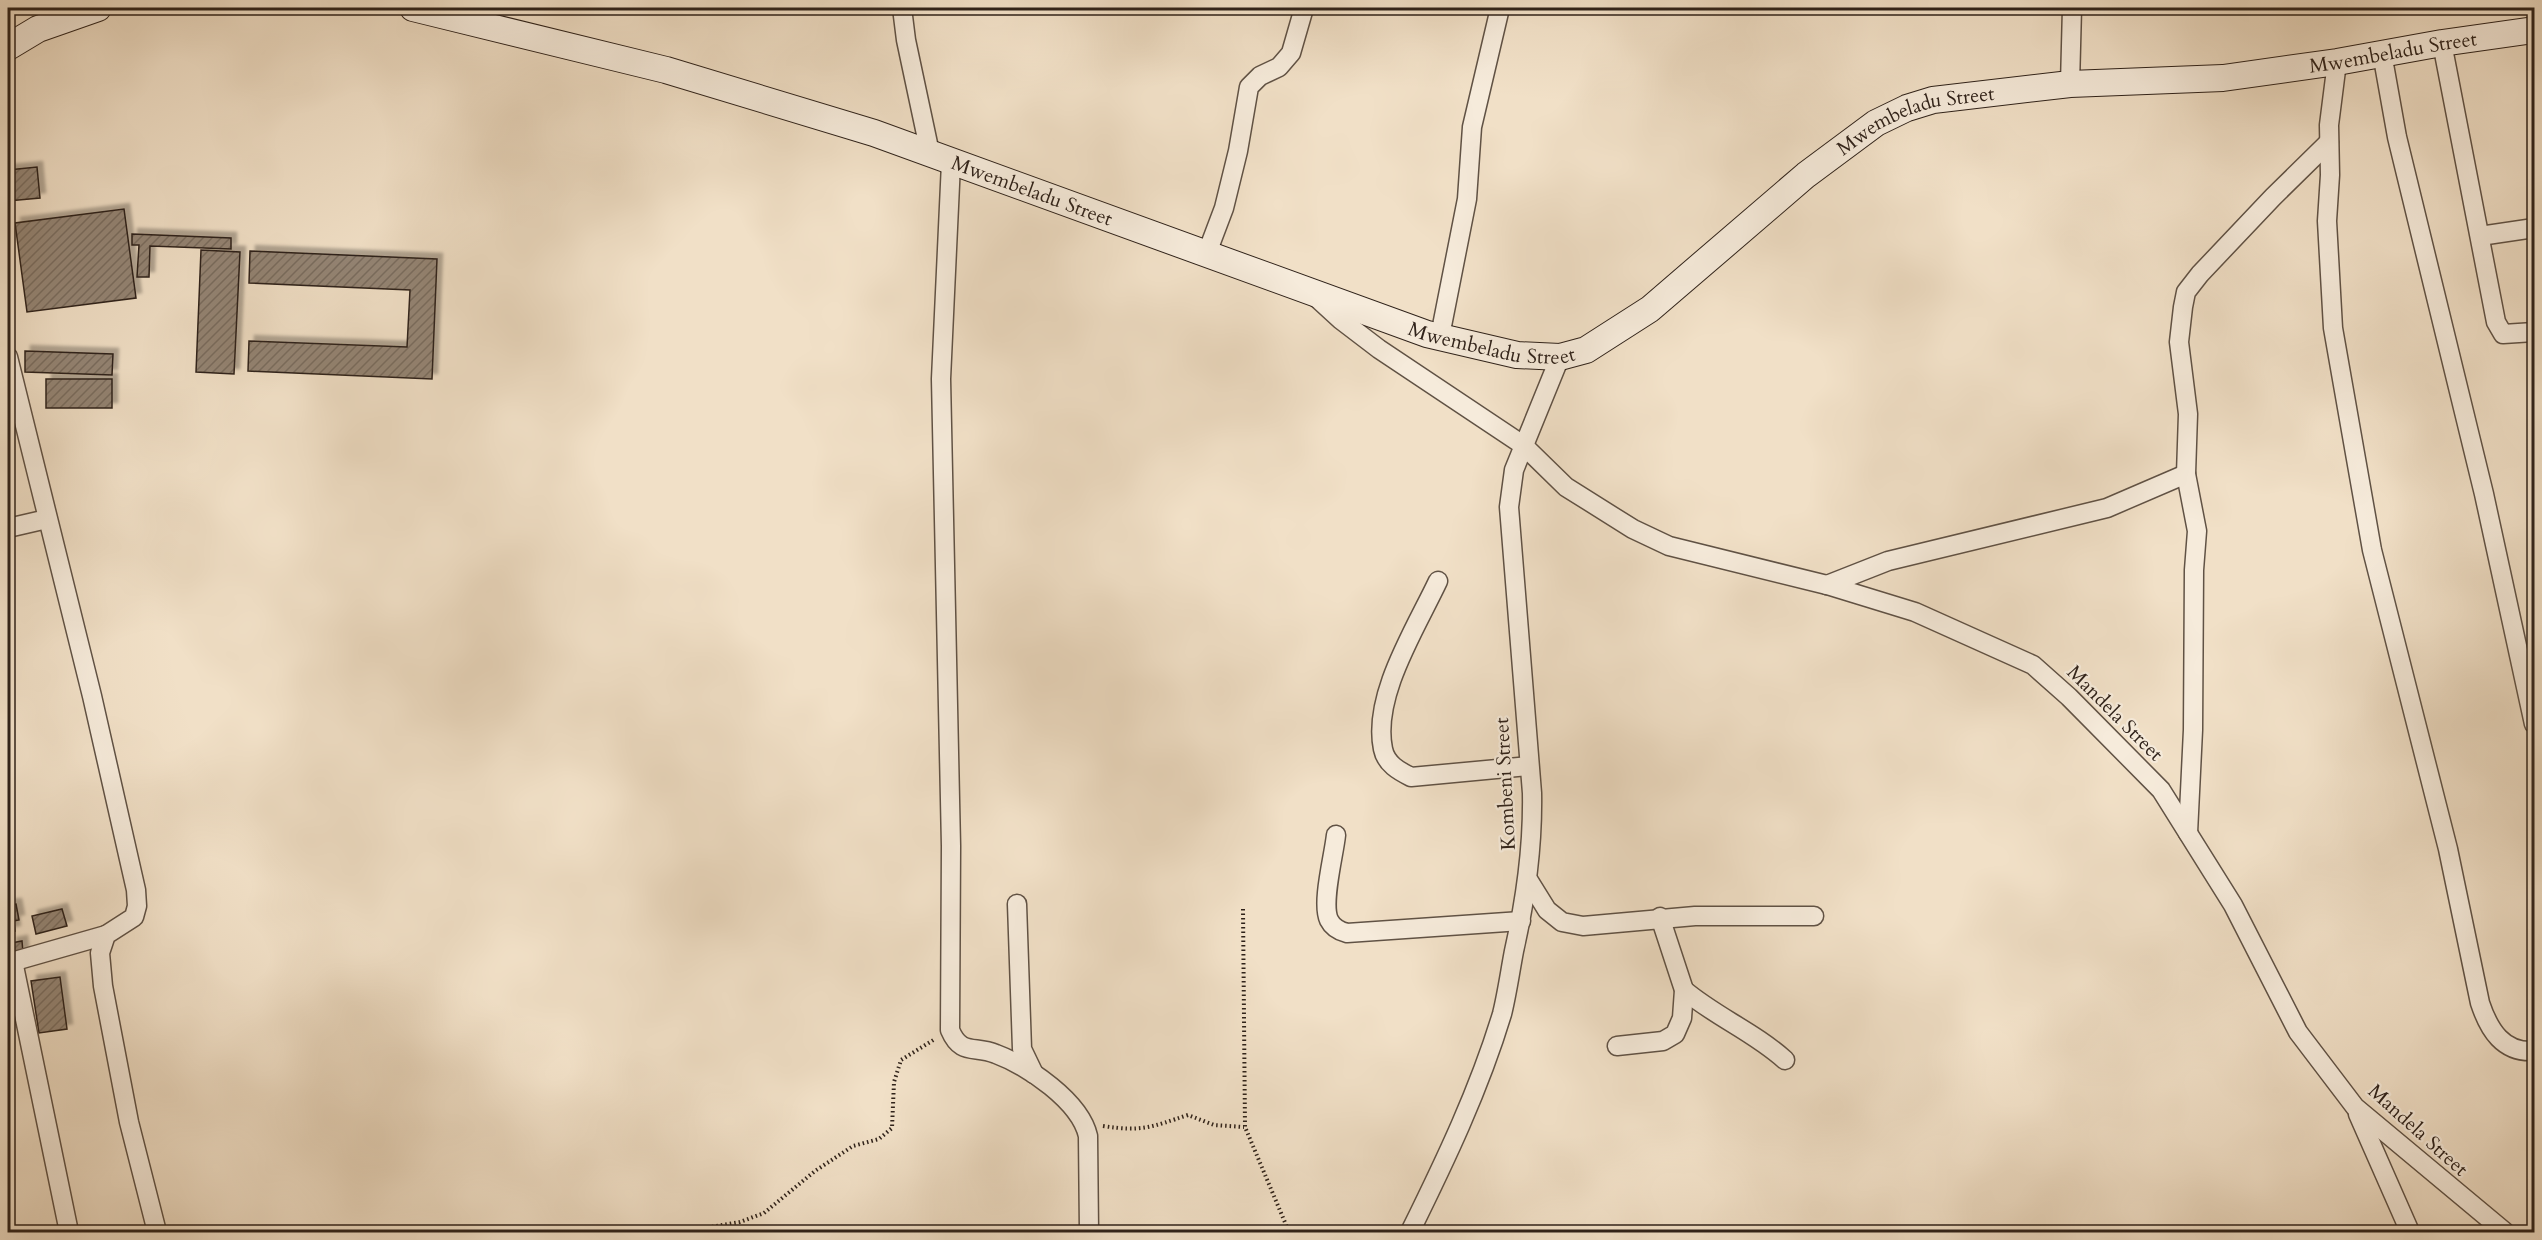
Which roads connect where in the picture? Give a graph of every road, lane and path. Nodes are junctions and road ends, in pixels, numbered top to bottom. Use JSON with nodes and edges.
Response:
{"nodes":[{"id":1,"x":98,"y":8,"type":"edge"},
{"id":2,"x":413,"y":8,"type":"edge"},
{"id":3,"x":902,"y":8,"type":"edge"},
{"id":4,"x":1304,"y":8,"type":"edge"},
{"id":5,"x":1500,"y":8,"type":"edge"},
{"id":6,"x":2072,"y":8,"type":"edge"},
{"id":7,"x":2535,"y":30,"type":"edge"},
{"id":8,"x":2442,"y":43,"type":"junction"},
{"id":9,"x":8,"y":47,"type":"edge"},
{"id":10,"x":2382,"y":53,"type":"junction"},
{"id":11,"x":2337,"y":62,"type":"junction"},
{"id":12,"x":2070,"y":84,"type":"junction"},
{"id":13,"x":2329,"y":142,"type":"junction"},
{"id":14,"x":941,"y":158,"type":"junction"},
{"id":15,"x":2535,"y":228,"type":"edge"},
{"id":16,"x":2480,"y":236,"type":"junction"},
{"id":17,"x":1207,"y":253,"type":"junction"},
{"id":18,"x":1312,"y":293,"type":"junction"},
{"id":19,"x":2535,"y":332,"type":"edge"},
{"id":20,"x":1440,"y":336,"type":"junction"},
{"id":21,"x":8,"y":357,"type":"edge"},
{"id":22,"x":1560,"y":357,"type":"junction"},
{"id":23,"x":1523,"y":445,"type":"junction"},
{"id":24,"x":2186,"y":474,"type":"junction"},
{"id":25,"x":47,"y":519,"type":"junction"},
{"id":26,"x":8,"y":528,"type":"edge"},
{"id":27,"x":1438,"y":582,"type":"dead end"},
{"id":28,"x":1827,"y":585,"type":"junction"},
{"id":29,"x":2535,"y":724,"type":"edge"},
{"id":30,"x":1529,"y":766,"type":"junction"},
{"id":31,"x":2188,"y":833,"type":"junction"},
{"id":32,"x":1336,"y":835,"type":"dead end"},
{"id":33,"x":1529,"y":881,"type":"junction"},
{"id":34,"x":1017,"y":904,"type":"dead end"},
{"id":35,"x":1243,"y":909,"type":"dead end"},
{"id":36,"x":1814,"y":916,"type":"dead end"},
{"id":37,"x":1660,"y":918,"type":"junction"},
{"id":38,"x":1521,"y":921,"type":"junction"},
{"id":39,"x":106,"y":935,"type":"junction"},
{"id":40,"x":10,"y":962,"type":"edge"},
{"id":41,"x":1684,"y":990,"type":"junction"},
{"id":42,"x":950,"y":1029,"type":"junction"},
{"id":43,"x":1617,"y":1047,"type":"dead end"},
{"id":44,"x":2535,"y":1051,"type":"edge"},
{"id":45,"x":1785,"y":1060,"type":"dead end"},
{"id":46,"x":1034,"y":1074,"type":"junction"},
{"id":47,"x":2355,"y":1107,"type":"junction"},
{"id":48,"x":1085,"y":1123,"type":"junction"},
{"id":49,"x":1245,"y":1127,"type":"junction"},
{"id":50,"x":69,"y":1233,"type":"edge"},
{"id":51,"x":158,"y":1233,"type":"edge"},
{"id":52,"x":681,"y":1233,"type":"edge"},
{"id":53,"x":1089,"y":1233,"type":"edge"},
{"id":54,"x":1290,"y":1233,"type":"edge"},
{"id":55,"x":1410,"y":1233,"type":"edge"},
{"id":56,"x":2410,"y":1233,"type":"edge"},
{"id":57,"x":2505,"y":1233,"type":"edge"}],
"edges":[{"from":1,"to":9,"type":"street"},
{"from":2,"to":14,"type":"street","name":"Mwembeladu Street"},
{"from":3,"to":14,"type":"street"},
{"from":4,"to":17,"type":"street"},
{"from":5,"to":20,"type":"street"},
{"from":6,"to":12,"type":"street"},
{"from":7,"to":8,"type":"street","name":"Mwembeladu Street"},
{"from":8,"to":10,"type":"street","name":"Mwembeladu Street"},
{"from":8,"to":16,"type":"street"},
{"from":10,"to":11,"type":"street","name":"Mwembeladu Street"},
{"from":10,"to":29,"type":"street"},
{"from":11,"to":12,"type":"street","name":"Mwembeladu Street"},
{"from":11,"to":13,"type":"street"},
{"from":12,"to":22,"type":"street","name":"Mwembeladu Street"},
{"from":13,"to":24,"type":"street"},
{"from":13,"to":44,"type":"street"},
{"from":14,"to":17,"type":"street","name":"Mwembeladu Street"},
{"from":14,"to":42,"type":"street"},
{"from":15,"to":16,"type":"street"},
{"from":16,"to":19,"type":"street"},
{"from":17,"to":18,"type":"street","name":"Mwembeladu Street"},
{"from":18,"to":20,"type":"street","name":"Mwembeladu Street"},
{"from":18,"to":23,"type":"street","name":"Mandela Street"},
{"from":20,"to":22,"type":"street","name":"Mwembeladu Street"},
{"from":21,"to":25,"type":"street"},
{"from":22,"to":23,"type":"street","name":"Kombeni Street"},
{"from":23,"to":28,"type":"street","name":"Mandela Street"},
{"from":23,"to":30,"type":"street","name":"Kombeni Street"},
{"from":24,"to":28,"type":"street"},
{"from":24,"to":31,"type":"street"},
{"from":25,"to":26,"type":"street"},
{"from":25,"to":39,"type":"street"},
{"from":27,"to":30,"type":"street"},
{"from":28,"to":31,"type":"street","name":"Mandela Street"},
{"from":30,"to":33,"type":"street","name":"Kombeni Street"},
{"from":31,"to":47,"type":"street","name":"Mandela Street"},
{"from":32,"to":38,"type":"street"},
{"from":33,"to":37,"type":"street"},
{"from":33,"to":38,"type":"street","name":"Kombeni Street"},
{"from":34,"to":46,"type":"street"},
{"from":35,"to":49,"type":"path"},
{"from":36,"to":37,"type":"street"},
{"from":37,"to":41,"type":"street"},
{"from":38,"to":55,"type":"street","name":"Kombeni Street"},
{"from":39,"to":40,"type":"street"},
{"from":39,"to":51,"type":"street"},
{"from":40,"to":50,"type":"street"},
{"from":41,"to":43,"type":"street"},
{"from":41,"to":45,"type":"street"},
{"from":42,"to":46,"type":"street"},
{"from":42,"to":52,"type":"path"},
{"from":46,"to":48,"type":"street"},
{"from":47,"to":56,"type":"street"},
{"from":47,"to":57,"type":"street","name":"Mandela Street"},
{"from":48,"to":49,"type":"path"},
{"from":48,"to":53,"type":"street"},
{"from":49,"to":54,"type":"path"}]}
